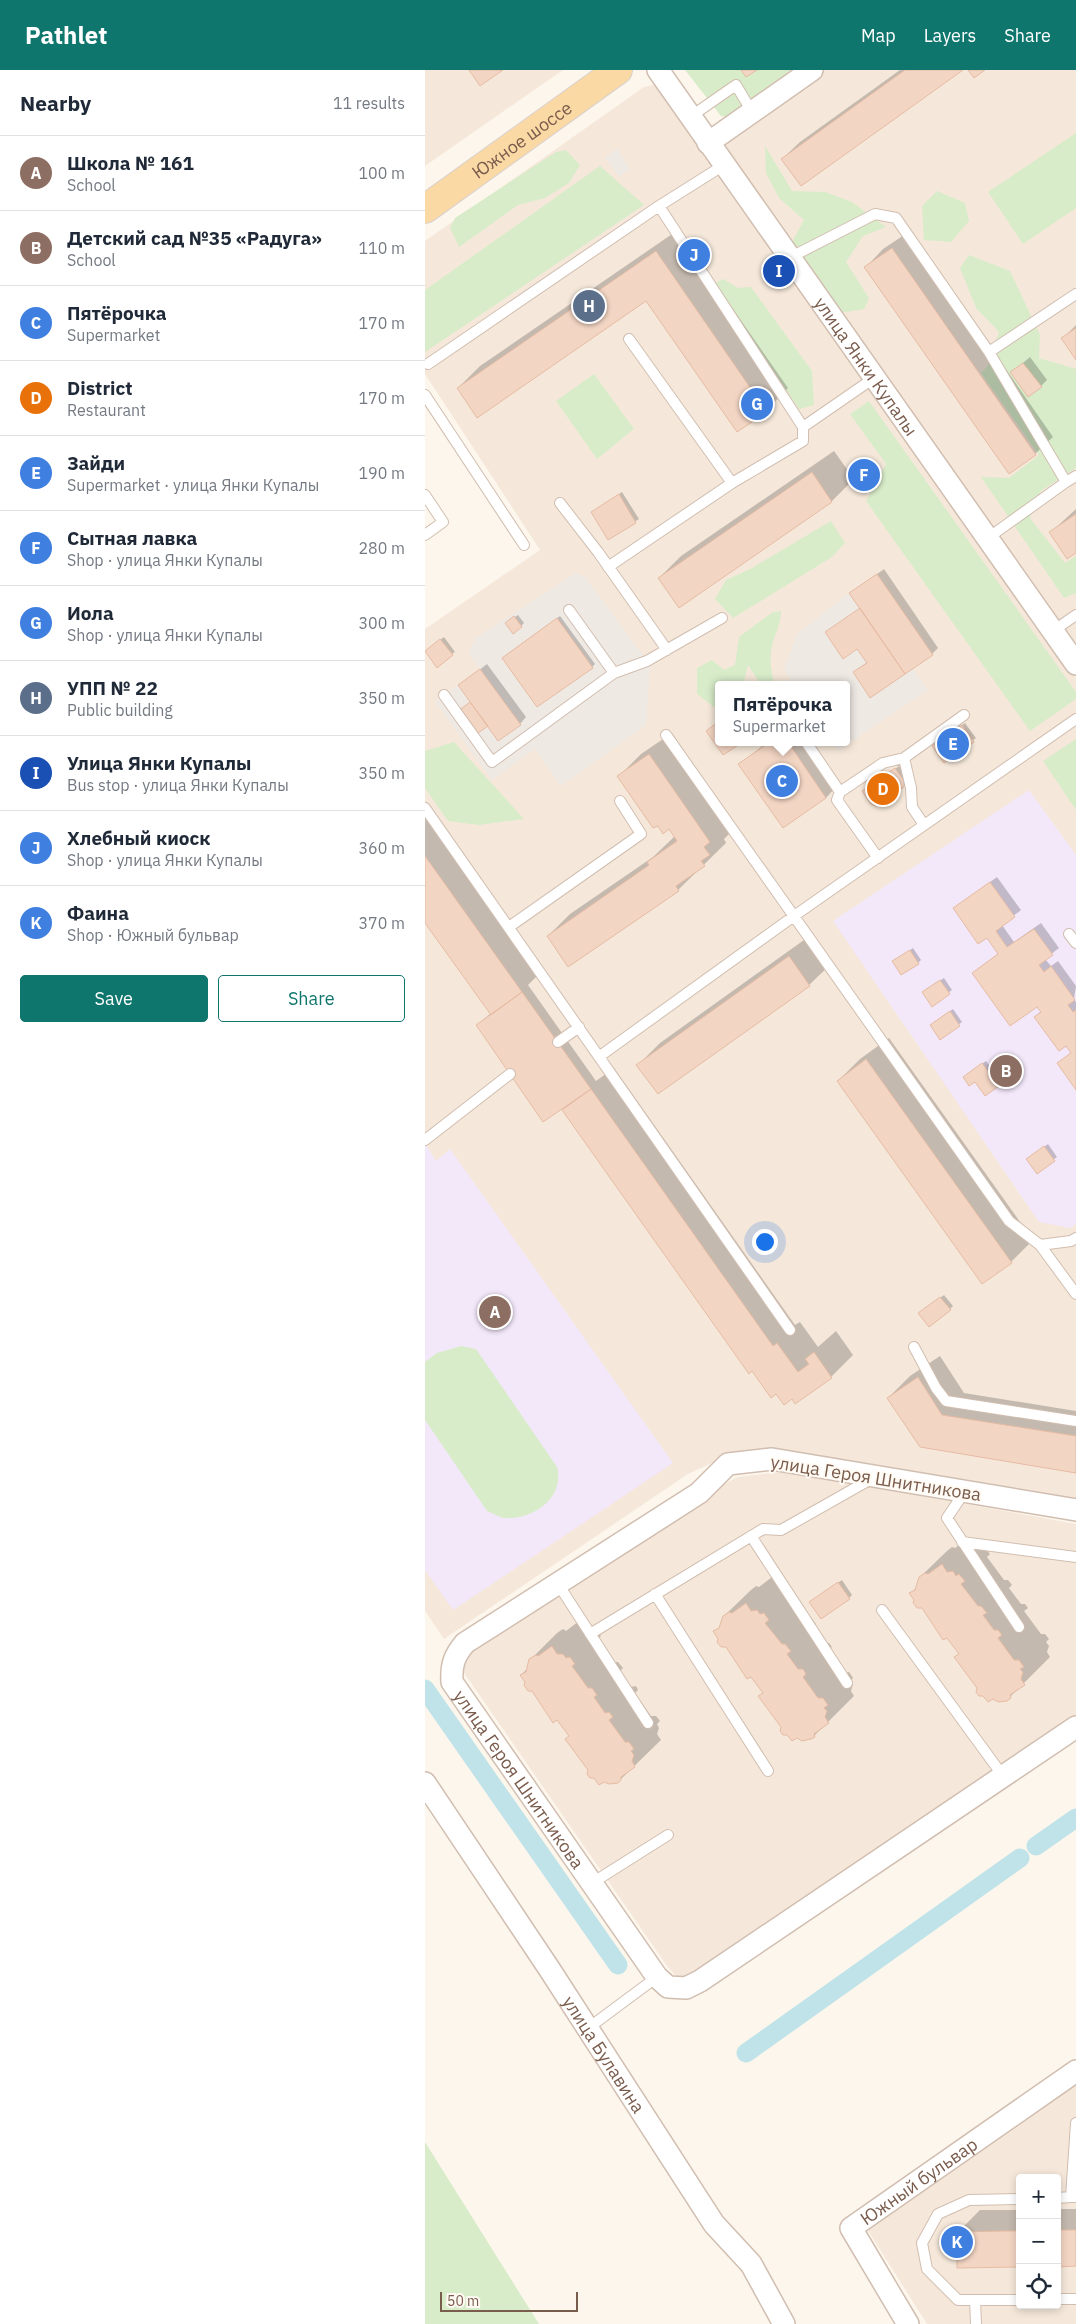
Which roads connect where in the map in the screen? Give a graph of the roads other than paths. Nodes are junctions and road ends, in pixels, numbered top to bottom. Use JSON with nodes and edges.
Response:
{"nodes":[{"id":1,"x":618,"y":70,"type":"edge"},
{"id":2,"x":658,"y":70,"type":"edge"},
{"id":3,"x":812,"y":70,"type":"edge"},
{"id":4,"x":752,"y":112,"type":"junction"},
{"id":5,"x":690,"y":117,"type":"junction"},
{"id":6,"x":708,"y":143,"type":"junction"},
{"id":7,"x":723,"y":165,"type":"junction"},
{"id":8,"x":659,"y":206,"type":"junction"},
{"id":9,"x":425,"y":209,"type":"edge"},
{"id":10,"x":789,"y":258,"type":"junction"},
{"id":11,"x":1076,"y":294,"type":"edge"},
{"id":12,"x":629,"y":339,"type":"dead end"},
{"id":13,"x":989,"y":352,"type":"junction"},
{"id":14,"x":428,"y":364,"type":"dead end"},
{"id":15,"x":874,"y":378,"type":"junction"},
{"id":16,"x":425,"y":395,"type":"edge"},
{"id":17,"x":803,"y":427,"type":"junction"},
{"id":18,"x":1076,"y":476,"type":"edge"},
{"id":19,"x":1066,"y":482,"type":"junction"},
{"id":20,"x":732,"y":483,"type":"junction"},
{"id":21,"x":425,"y":495,"type":"edge"},
{"id":22,"x":560,"y":503,"type":"dead end"},
{"id":23,"x":425,"y":535,"type":"edge"},
{"id":24,"x":987,"y":538,"type":"junction"},
{"id":25,"x":524,"y":545,"type":"dead end"},
{"id":26,"x":608,"y":567,"type":"junction"},
{"id":27,"x":569,"y":610,"type":"dead end"},
{"id":28,"x":1076,"y":616,"type":"edge"},
{"id":29,"x":722,"y":618,"type":"dead end"},
{"id":30,"x":1053,"y":632,"type":"junction"},
{"id":31,"x":667,"y":650,"type":"junction"},
{"id":32,"x":1076,"y":664,"type":"edge"},
{"id":33,"x":614,"y":673,"type":"junction"},
{"id":34,"x":444,"y":695,"type":"dead end"},
{"id":35,"x":964,"y":715,"type":"dead end"},
{"id":36,"x":1076,"y":719,"type":"edge"},
{"id":37,"x":666,"y":735,"type":"dead end"},
{"id":38,"x":809,"y":746,"type":"edge"},
{"id":39,"x":904,"y":758,"type":"junction"},
{"id":40,"x":840,"y":792,"type":"junction"},
{"id":41,"x":620,"y":801,"type":"dead end"},
{"id":42,"x":425,"y":808,"type":"edge"},
{"id":43,"x":924,"y":825,"type":"junction"},
{"id":44,"x":878,"y":858,"type":"junction"},
{"id":45,"x":794,"y":916,"type":"junction"},
{"id":46,"x":509,"y":927,"type":"junction"},
{"id":47,"x":1069,"y":934,"type":"dead end"},
{"id":48,"x":1076,"y":943,"type":"edge"},
{"id":49,"x":579,"y":1027,"type":"junction"},
{"id":50,"x":558,"y":1042,"type":"dead end"},
{"id":51,"x":600,"y":1056,"type":"junction"},
{"id":52,"x":510,"y":1074,"type":"dead end"},
{"id":53,"x":425,"y":1140,"type":"edge"},
{"id":54,"x":1076,"y":1238,"type":"edge"},
{"id":55,"x":1040,"y":1245,"type":"junction"},
{"id":56,"x":1076,"y":1294,"type":"edge"},
{"id":57,"x":790,"y":1330,"type":"dead end"},
{"id":58,"x":914,"y":1347,"type":"dead end"},
{"id":59,"x":1076,"y":1421,"type":"edge"},
{"id":60,"x":877,"y":1476,"type":"junction"},
{"id":61,"x":965,"y":1491,"type":"junction"},
{"id":62,"x":1076,"y":1510,"type":"edge"},
{"id":63,"x":751,"y":1536,"type":"junction"},
{"id":64,"x":962,"y":1542,"type":"junction"},
{"id":65,"x":1076,"y":1557,"type":"edge"},
{"id":66,"x":557,"y":1584,"type":"junction"},
{"id":67,"x":655,"y":1594,"type":"junction"},
{"id":68,"x":882,"y":1610,"type":"dead end"},
{"id":69,"x":1019,"y":1627,"type":"dead end"},
{"id":70,"x":590,"y":1634,"type":"junction"},
{"id":71,"x":847,"y":1683,"type":"dead end"},
{"id":72,"x":648,"y":1723,"type":"dead end"},
{"id":73,"x":1076,"y":1727,"type":"edge"},
{"id":74,"x":768,"y":1771,"type":"dead end"},
{"id":75,"x":1003,"y":1776,"type":"junction"},
{"id":76,"x":425,"y":1783,"type":"edge"},
{"id":77,"x":668,"y":1835,"type":"dead end"},
{"id":78,"x":592,"y":1883,"type":"junction"},
{"id":79,"x":657,"y":1976,"type":"junction"},
{"id":80,"x":587,"y":2029,"type":"junction"},
{"id":81,"x":1076,"y":2071,"type":"edge"},
{"id":82,"x":1076,"y":2123,"type":"edge"},
{"id":83,"x":1074,"y":2197,"type":"edge"},
{"id":84,"x":1061,"y":2198,"type":"edge"},
{"id":85,"x":1016,"y":2199,"type":"edge"},
{"id":86,"x":1061,"y":2299,"type":"edge"},
{"id":87,"x":1076,"y":2299,"type":"edge"},
{"id":88,"x":975,"y":2300,"type":"junction"},
{"id":89,"x":1016,"y":2300,"type":"edge"},
{"id":90,"x":784,"y":2324,"type":"edge"},
{"id":91,"x":908,"y":2324,"type":"edge"},
{"id":92,"x":975,"y":2324,"type":"edge"}],
"edges":[{"from":1,"to":9,"type":"main road","name":"Южное шоссе"},
{"from":2,"to":5,"type":"street","name":"улица Янки Купалы"},
{"from":3,"to":4,"type":"street"},
{"from":4,"to":5,"type":"lane"},
{"from":4,"to":6,"type":"street"},
{"from":5,"to":6,"type":"street","name":"улица Янки Купалы"},
{"from":6,"to":7,"type":"street","name":"улица Янки Купалы"},
{"from":7,"to":8,"type":"lane"},
{"from":7,"to":10,"type":"street","name":"улица Янки Купалы"},
{"from":8,"to":14,"type":"lane"},
{"from":8,"to":17,"type":"lane"},
{"from":10,"to":13,"type":"lane"},
{"from":10,"to":15,"type":"street","name":"улица Янки Купалы"},
{"from":11,"to":13,"type":"lane"},
{"from":12,"to":20,"type":"lane"},
{"from":13,"to":19,"type":"lane"},
{"from":15,"to":17,"type":"lane"},
{"from":15,"to":24,"type":"street","name":"улица Янки Купалы"},
{"from":16,"to":25,"type":"lane"},
{"from":17,"to":20,"type":"lane"},
{"from":18,"to":19,"type":"lane"},
{"from":19,"to":24,"type":"lane"},
{"from":20,"to":26,"type":"lane"},
{"from":21,"to":23,"type":"lane"},
{"from":22,"to":26,"type":"lane"},
{"from":24,"to":30,"type":"street","name":"улица Янки Купалы"},
{"from":26,"to":31,"type":"lane"},
{"from":27,"to":33,"type":"lane"},
{"from":28,"to":30,"type":"lane"},
{"from":29,"to":31,"type":"lane"},
{"from":30,"to":32,"type":"street","name":"улица Янки Купалы"},
{"from":31,"to":33,"type":"lane"},
{"from":33,"to":34,"type":"lane"},
{"from":35,"to":39,"type":"lane"},
{"from":36,"to":43,"type":"lane"},
{"from":37,"to":45,"type":"lane"},
{"from":38,"to":40,"type":"lane"},
{"from":39,"to":40,"type":"lane"},
{"from":39,"to":43,"type":"lane"},
{"from":40,"to":44,"type":"lane"},
{"from":41,"to":46,"type":"lane"},
{"from":42,"to":46,"type":"lane"},
{"from":43,"to":44,"type":"lane"},
{"from":44,"to":45,"type":"lane"},
{"from":45,"to":51,"type":"lane"},
{"from":45,"to":55,"type":"lane"},
{"from":46,"to":49,"type":"lane"},
{"from":47,"to":48,"type":"lane"},
{"from":49,"to":50,"type":"lane"},
{"from":49,"to":51,"type":"lane"},
{"from":51,"to":57,"type":"lane"},
{"from":52,"to":53,"type":"lane"},
{"from":54,"to":55,"type":"lane"},
{"from":55,"to":56,"type":"lane"},
{"from":58,"to":59,"type":"lane"},
{"from":60,"to":61,"type":"street","name":"улица Героя Шнитникова"},
{"from":60,"to":63,"type":"lane"},
{"from":60,"to":66,"type":"street","name":"улица Героя Шнитникова"},
{"from":61,"to":62,"type":"street","name":"улица Героя Шнитникова"},
{"from":61,"to":64,"type":"lane"},
{"from":63,"to":67,"type":"lane"},
{"from":63,"to":71,"type":"lane"},
{"from":64,"to":65,"type":"lane"},
{"from":64,"to":69,"type":"lane"},
{"from":66,"to":70,"type":"lane"},
{"from":66,"to":78,"type":"street","name":"улица Героя Шнитникова"},
{"from":67,"to":70,"type":"lane"},
{"from":67,"to":74,"type":"lane"},
{"from":68,"to":75,"type":"lane"},
{"from":70,"to":72,"type":"lane"},
{"from":73,"to":75,"type":"street","name":"улица Героя Шнитникова"},
{"from":75,"to":79,"type":"street","name":"улица Героя Шнитникова"},
{"from":76,"to":80,"type":"street","name":"улица Булавина"},
{"from":77,"to":78,"type":"lane"},
{"from":78,"to":79,"type":"street","name":"улица Героя Шнитникова"},
{"from":79,"to":80,"type":"lane"},
{"from":80,"to":90,"type":"street","name":"улица Булавина"},
{"from":81,"to":91,"type":"street","name":"Южный бульвар"},
{"from":82,"to":83,"type":"lane"},
{"from":83,"to":84,"type":"lane"},
{"from":85,"to":88,"type":"lane"},
{"from":86,"to":87,"type":"lane"},
{"from":88,"to":89,"type":"lane"},
{"from":88,"to":92,"type":"lane"}]}
